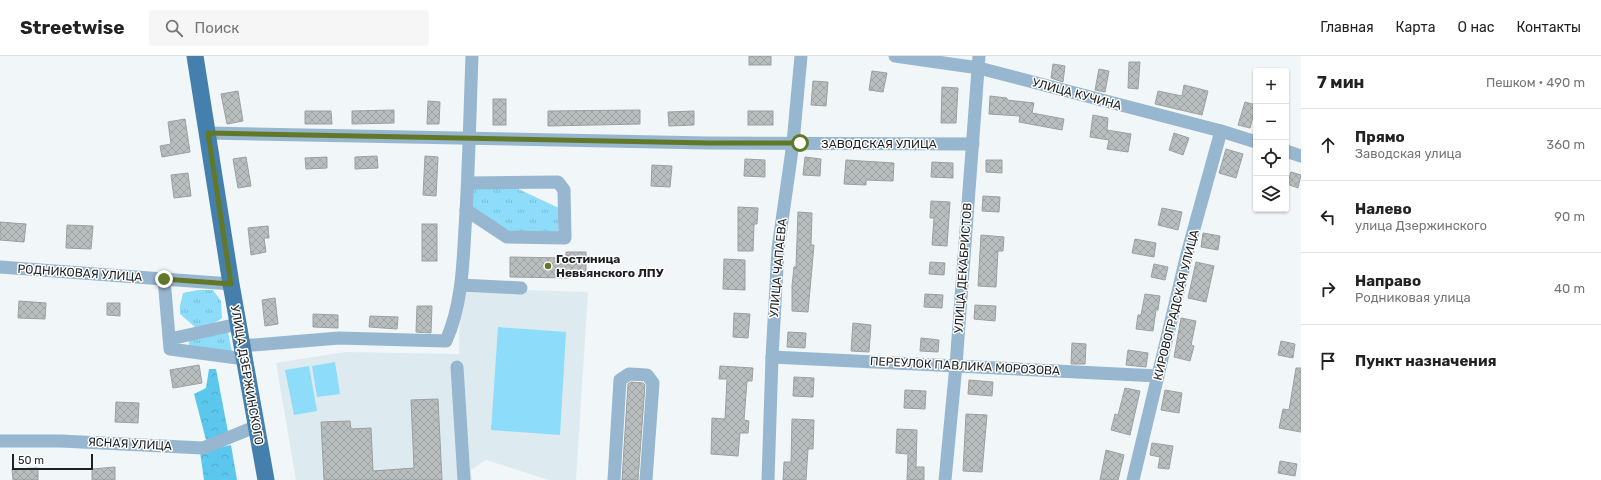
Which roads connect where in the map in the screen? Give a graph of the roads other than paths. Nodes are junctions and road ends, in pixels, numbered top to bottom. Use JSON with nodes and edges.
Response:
{"nodes":[{"id":1,"x":195,"y":56,"type":"edge"},
{"id":2,"x":472,"y":56,"type":"edge"},
{"id":3,"x":801,"y":56,"type":"edge"},
{"id":4,"x":895,"y":56,"type":"edge"},
{"id":5,"x":979,"y":62,"type":"edge"},
{"id":6,"x":1221,"y":131,"type":"junction"},
{"id":7,"x":208,"y":133,"type":"junction"},
{"id":8,"x":469,"y":138,"type":"junction"},
{"id":9,"x":1253,"y":141,"type":"edge"},
{"id":10,"x":792,"y":143,"type":"junction"},
{"id":11,"x":973,"y":144,"type":"junction"},
{"id":12,"x":1289,"y":152,"type":"edge"},
{"id":13,"x":1301,"y":156,"type":"edge"},
{"id":14,"x":469,"y":183,"type":"junction"},
{"id":15,"x":466,"y":210,"type":"junction"},
{"id":16,"x":0,"y":267,"type":"edge"},
{"id":17,"x":164,"y":279,"type":"junction"},
{"id":18,"x":231,"y":284,"type":"junction"},
{"id":19,"x":461,"y":285,"type":"junction"},
{"id":20,"x":521,"y":288,"type":"dead end"},
{"id":21,"x":238,"y":324,"type":"junction"},
{"id":22,"x":170,"y":339,"type":"junction"},
{"id":23,"x":243,"y":352,"type":"junction"},
{"id":24,"x":772,"y":357,"type":"junction"},
{"id":25,"x":956,"y":365,"type":"junction"},
{"id":26,"x":457,"y":367,"type":"dead end"},
{"id":27,"x":1158,"y":376,"type":"junction"},
{"id":28,"x":256,"y":426,"type":"junction"},
{"id":29,"x":0,"y":441,"type":"edge"},
{"id":30,"x":266,"y":480,"type":"edge"},
{"id":31,"x":464,"y":480,"type":"edge"},
{"id":32,"x":614,"y":480,"type":"edge"},
{"id":33,"x":646,"y":480,"type":"edge"},
{"id":34,"x":768,"y":480,"type":"edge"},
{"id":35,"x":945,"y":480,"type":"edge"},
{"id":36,"x":1133,"y":480,"type":"edge"}],
"edges":[{"from":1,"to":7,"type":"main road","name":"УЛИЦА ДЗЕРЖИНСКОГО"},
{"from":2,"to":8,"type":"street"},
{"from":3,"to":10,"type":"street","name":"УЛИЦА ЧАПАЕВА"},
{"from":4,"to":5,"type":"street","name":"УЛИЦА КУЧИНА"},
{"from":5,"to":6,"type":"street","name":"УЛИЦА КУЧИНА"},
{"from":5,"to":11,"type":"street","name":"УЛИЦА ДЕКАБРИСТОВ"},
{"from":6,"to":9,"type":"street","name":"УЛИЦА КУЧИНА"},
{"from":6,"to":27,"type":"street","name":"КИРОВОГРАДСКАЯ УЛИЦА"},
{"from":7,"to":8,"type":"street","name":"ЗАВОДСКАЯ УЛИЦА"},
{"from":7,"to":18,"type":"main road","name":"УЛИЦА ДЗЕРЖИНСКОГО"},
{"from":8,"to":10,"type":"street","name":"ЗАВОДСКАЯ УЛИЦА"},
{"from":8,"to":14,"type":"street"},
{"from":10,"to":11,"type":"street","name":"ЗАВОДСКАЯ УЛИЦА"},
{"from":10,"to":24,"type":"street","name":"УЛИЦА ЧАПАЕВА"},
{"from":11,"to":25,"type":"street","name":"УЛИЦА ДЕКАБРИСТОВ"},
{"from":12,"to":13,"type":"street"},
{"from":14,"to":15,"type":"street"},
{"from":14,"to":15,"type":"street"},
{"from":15,"to":19,"type":"street"},
{"from":16,"to":17,"type":"street","name":"РОДНИКОВАЯ УЛИЦА"},
{"from":17,"to":18,"type":"street","name":"РОДНИКОВАЯ УЛИЦА"},
{"from":17,"to":22,"type":"street"},
{"from":18,"to":21,"type":"main road","name":"УЛИЦА ДЗЕРЖИНСКОГО"},
{"from":19,"to":20,"type":"street"},
{"from":19,"to":23,"type":"street"},
{"from":21,"to":22,"type":"street"},
{"from":21,"to":23,"type":"main road","name":"УЛИЦА ДЗЕРЖИНСКОГО"},
{"from":22,"to":23,"type":"street"},
{"from":23,"to":28,"type":"main road","name":"УЛИЦА ДЗЕРЖИНСКОГО"},
{"from":24,"to":25,"type":"street","name":"ПЕРЕУЛОК ПАВЛИКА МОРОЗОВА"},
{"from":24,"to":34,"type":"street","name":"УЛИЦА ЧАПАЕВА"},
{"from":25,"to":27,"type":"street","name":"ПЕРЕУЛОК ПАВЛИКА МОРОЗОВА"},
{"from":25,"to":35,"type":"street","name":"УЛИЦА ДЕКАБРИСТОВ"},
{"from":26,"to":31,"type":"street"},
{"from":27,"to":36,"type":"street","name":"КИРОВОГРАДСКАЯ УЛИЦА"},
{"from":28,"to":29,"type":"street","name":"ЯСНАЯ УЛИЦА"},
{"from":28,"to":30,"type":"main road","name":"УЛИЦА ДЗЕРЖИНСКОГО"},
{"from":32,"to":33,"type":"street"}]}
